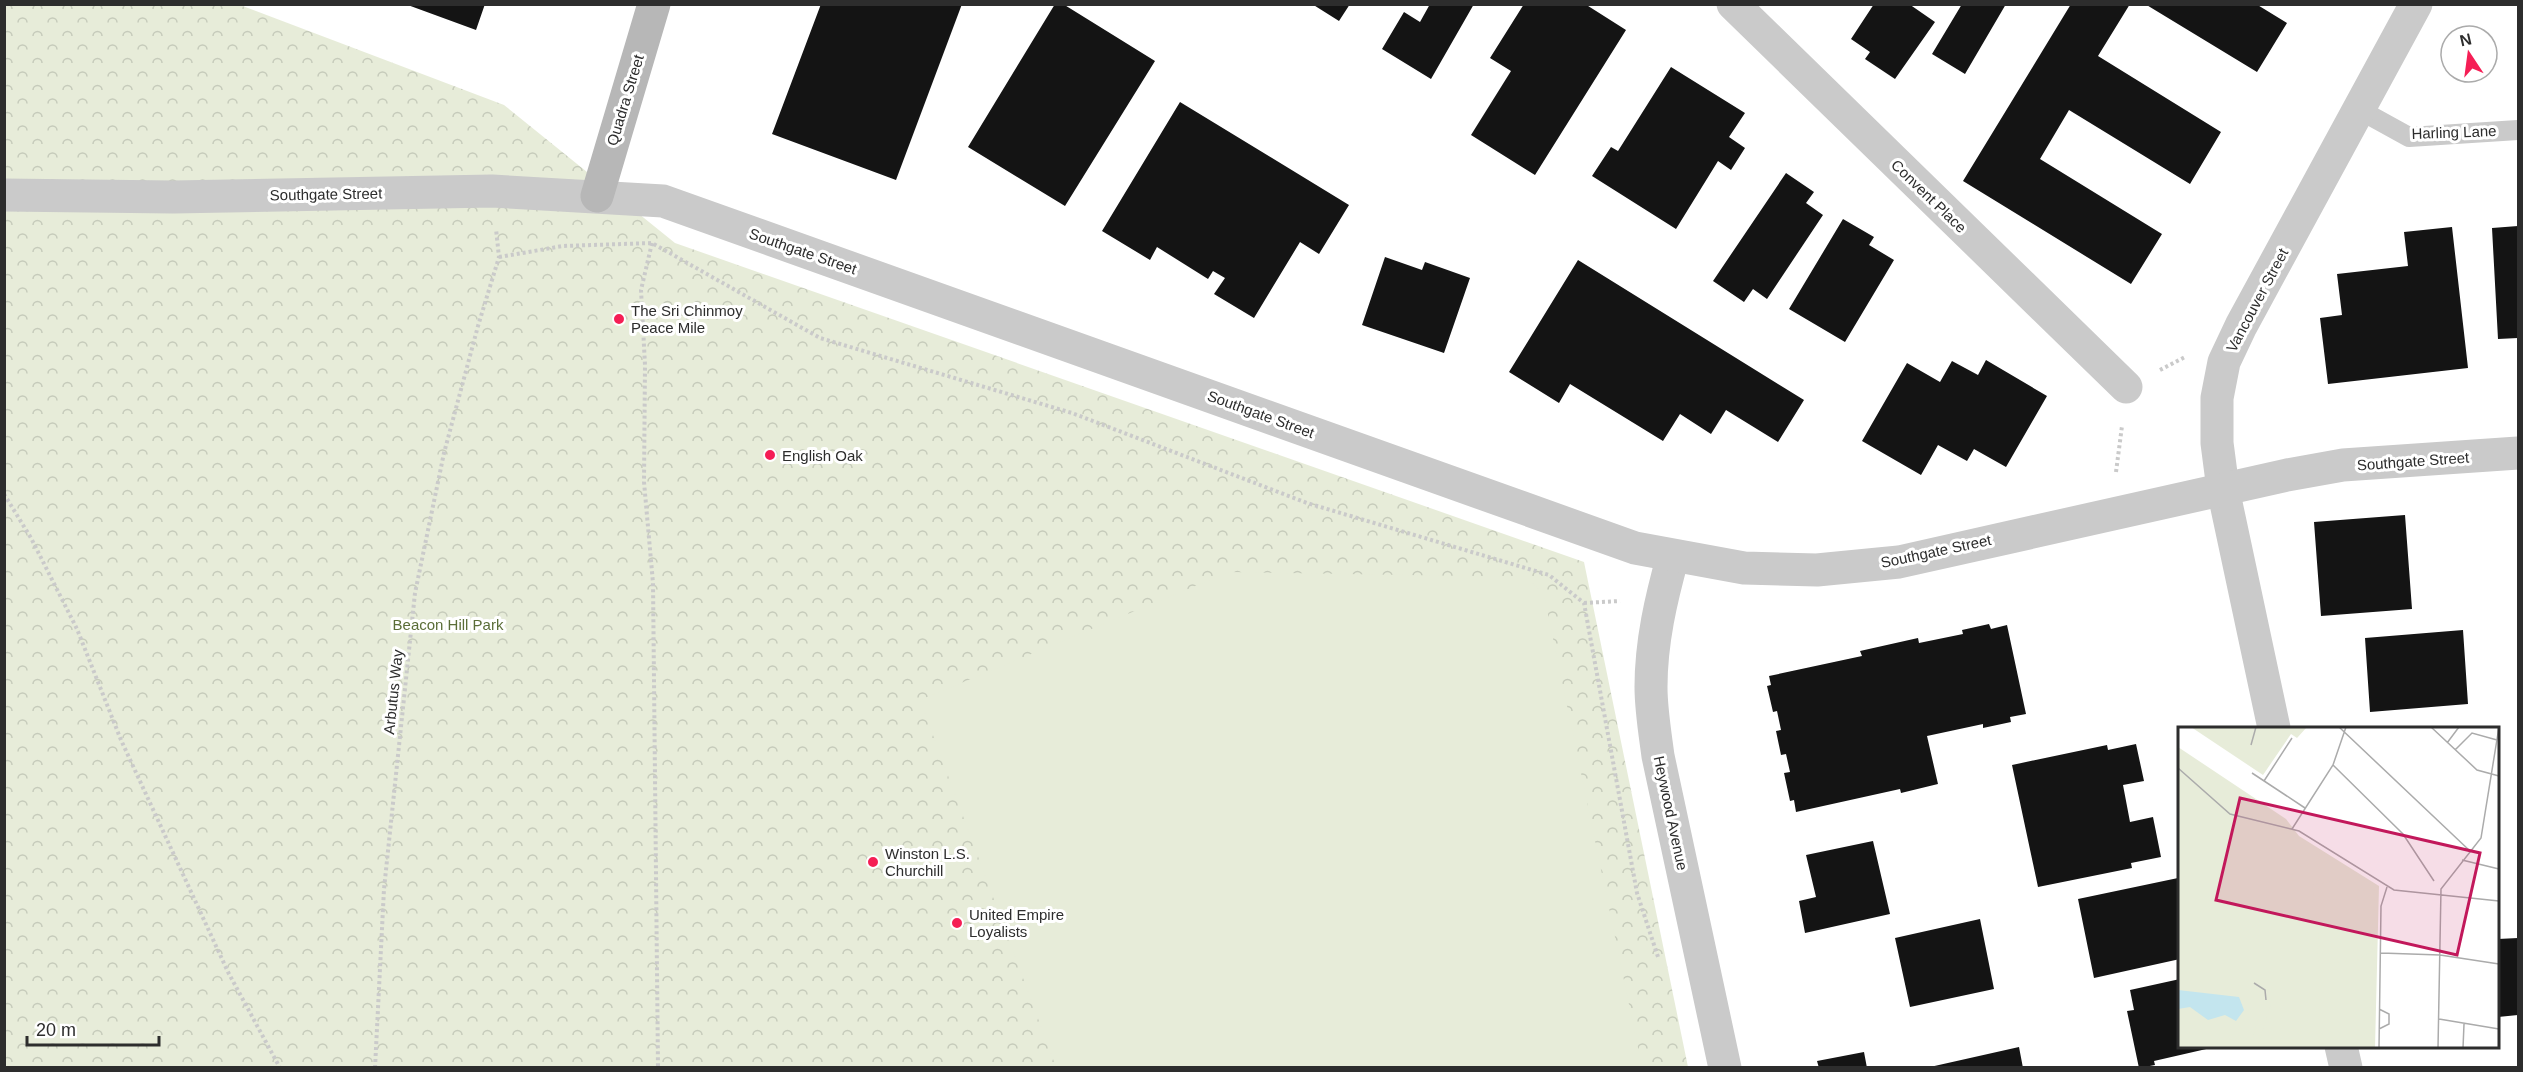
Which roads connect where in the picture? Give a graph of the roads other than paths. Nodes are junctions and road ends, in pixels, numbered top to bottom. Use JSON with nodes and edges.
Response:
{"nodes":[{"id":1,"x":654,"y":4,"type":"edge"},
{"id":2,"x":1733,"y":4,"type":"edge"},
{"id":3,"x":2413,"y":6,"type":"edge"},
{"id":4,"x":2360,"y":110,"type":"junction"},
{"id":5,"x":2518,"y":130,"type":"edge"},
{"id":6,"x":4,"y":195,"type":"edge"},
{"id":7,"x":597,"y":196,"type":"junction"},
{"id":8,"x":2126,"y":387,"type":"road end"},
{"id":9,"x":2518,"y":453,"type":"edge"},
{"id":10,"x":2223,"y":489,"type":"junction"},
{"id":11,"x":1673,"y":556,"type":"junction"},
{"id":12,"x":2274,"y":727,"type":"edge"},
{"id":13,"x":2341,"y":1048,"type":"edge"},
{"id":14,"x":1725,"y":1068,"type":"edge"},
{"id":15,"x":2346,"y":1068,"type":"edge"}],
"edges":[{"from":1,"to":7,"type":"main road","name":"Quadra Street"},
{"from":2,"to":8,"type":"street","name":"Convent Place"},
{"from":3,"to":4,"type":"street","name":"Vancouver Street"},
{"from":4,"to":5,"type":"lane","name":"Harling Lane"},
{"from":4,"to":10,"type":"street","name":"Vancouver Street"},
{"from":6,"to":7,"type":"street","name":"Southgate Street"},
{"from":7,"to":11,"type":"street","name":"Southgate Street"},
{"from":9,"to":10,"type":"street","name":"Southgate Street"},
{"from":10,"to":11,"type":"street","name":"Southgate Street"},
{"from":10,"to":12,"type":"street","name":"Vancouver Street"},
{"from":11,"to":14,"type":"street","name":"Heywood Avenue"},
{"from":13,"to":15,"type":"street"}]}
